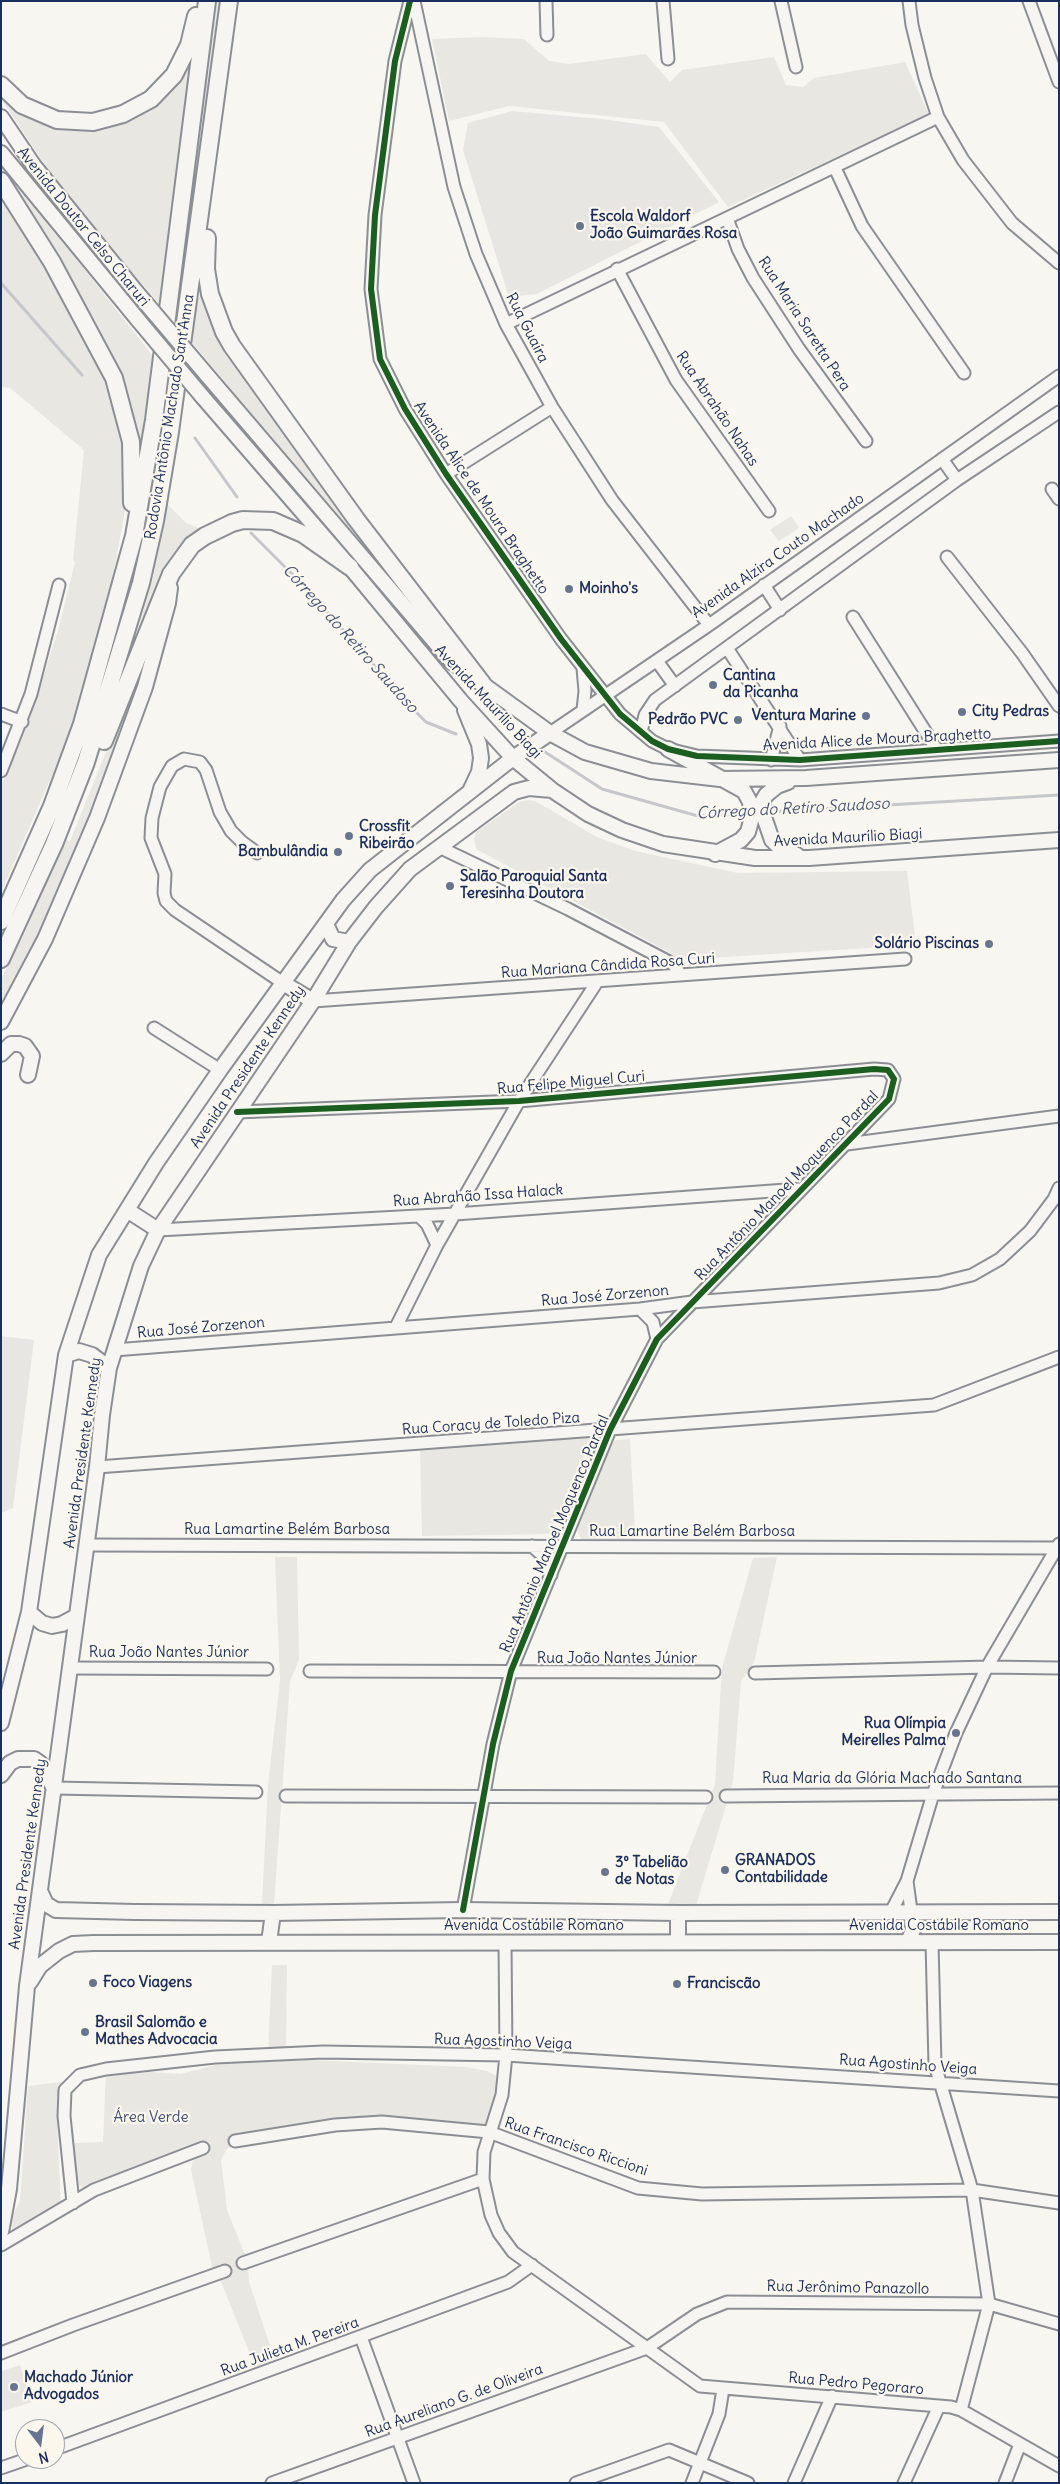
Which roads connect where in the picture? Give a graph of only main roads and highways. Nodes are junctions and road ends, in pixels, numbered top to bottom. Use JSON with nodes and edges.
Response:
{"nodes":[{"id":1,"x":199,"y":1,"type":"edge"},
{"id":2,"x":207,"y":1,"type":"edge"},
{"id":3,"x":229,"y":1,"type":"edge"},
{"id":4,"x":221,"y":64,"type":"junction"},
{"id":5,"x":1,"y":85,"type":"edge"},
{"id":6,"x":1,"y":117,"type":"edge"},
{"id":7,"x":1,"y":153,"type":"edge"},
{"id":8,"x":1,"y":180,"type":"edge"},
{"id":9,"x":206,"y":374,"type":"joint"},
{"id":10,"x":201,"y":395,"type":"joint"},
{"id":11,"x":350,"y":567,"type":"junction"},
{"id":12,"x":171,"y":574,"type":"junction"},
{"id":13,"x":119,"y":598,"type":"junction"},
{"id":14,"x":482,"y":683,"type":"junction"},
{"id":15,"x":461,"y":700,"type":"junction"},
{"id":16,"x":550,"y":733,"type":"junction"},
{"id":17,"x":668,"y":749,"type":"road end"},
{"id":18,"x":513,"y":758,"type":"junction"},
{"id":19,"x":1059,"y":760,"type":"edge"},
{"id":20,"x":806,"y":778,"type":"junction"},
{"id":21,"x":720,"y":779,"type":"junction"},
{"id":22,"x":471,"y":790,"type":"junction"},
{"id":23,"x":552,"y":790,"type":"junction"},
{"id":24,"x":757,"y":801,"type":"junction"},
{"id":25,"x":1059,"y":840,"type":"edge"},
{"id":26,"x":54,"y":844,"type":"junction"},
{"id":27,"x":35,"y":846,"type":"junction"},
{"id":28,"x":715,"y":854,"type":"junction"},
{"id":29,"x":809,"y":858,"type":"junction"},
{"id":30,"x":1,"y":905,"type":"edge"},
{"id":31,"x":1,"y":921,"type":"edge"},
{"id":32,"x":326,"y":924,"type":"junction"},
{"id":33,"x":349,"y":942,"type":"junction"},
{"id":34,"x":1,"y":959,"type":"edge"},
{"id":35,"x":283,"y":983,"type":"junction"},
{"id":36,"x":313,"y":1001,"type":"junction"},
{"id":37,"x":1,"y":1022,"type":"edge"},
{"id":38,"x":1,"y":1054,"type":"edge"},
{"id":39,"x":28,"y":1075,"type":"dead end"},
{"id":40,"x":127,"y":1210,"type":"junction"},
{"id":41,"x":158,"y":1230,"type":"junction"},
{"id":42,"x":66,"y":1355,"type":"junction"},
{"id":43,"x":109,"y":1368,"type":"junction"},
{"id":44,"x":29,"y":1612,"type":"junction"},
{"id":45,"x":75,"y":1618,"type":"junction"},
{"id":46,"x":1,"y":1723,"type":"edge"},
{"id":47,"x":1,"y":1775,"type":"edge"},
{"id":48,"x":54,"y":1788,"type":"junction"},
{"id":49,"x":40,"y":1891,"type":"junction"},
{"id":50,"x":911,"y":1911,"type":"junction"},
{"id":51,"x":1059,"y":1912,"type":"edge"},
{"id":52,"x":273,"y":1913,"type":"junction"},
{"id":53,"x":678,"y":1913,"type":"junction"},
{"id":54,"x":270,"y":1942,"type":"junction"},
{"id":55,"x":678,"y":1942,"type":"junction"},
{"id":56,"x":908,"y":1942,"type":"junction"},
{"id":57,"x":1059,"y":1942,"type":"edge"},
{"id":58,"x":27,"y":1986,"type":"junction"},
{"id":59,"x":7,"y":2155,"type":"edge"},
{"id":60,"x":1,"y":2232,"type":"edge"}],
"edges":[{"from":1,"to":5,"type":"highway"},
{"from":2,"to":13,"type":"highway","name":"Rodovia Antônio Machado Sant'Anna"},
{"from":3,"to":4,"type":"highway","name":"Rodovia Antônio Machado Sant'Anna"},
{"from":4,"to":14,"type":"highway"},
{"from":4,"to":26,"type":"highway","name":"Rodovia Antônio Machado Sant'Anna"},
{"from":6,"to":9,"type":"main road","name":"Avenida Doutor Celso Charuri","bridge":true},
{"from":7,"to":10,"type":"main road","name":"Avenida Doutor Celso Charuri","bridge":true},
{"from":8,"to":13,"type":"highway"},
{"from":9,"to":14,"type":"main road","name":"Avenida Maurílio Biagi"},
{"from":10,"to":11,"type":"main road","name":"Avenida Maurílio Biagi"},
{"from":11,"to":12,"type":"highway"},
{"from":11,"to":15,"type":"main road","name":"Avenida Maurílio Biagi"},
{"from":12,"to":26,"type":"highway"},
{"from":12,"to":37,"type":"main road"},
{"from":13,"to":27,"type":"highway","name":"Rodovia Antônio Machado Sant'Anna"},
{"from":14,"to":16,"type":"main road","name":"Avenida Maurílio Biagi"},
{"from":15,"to":18,"type":"main road","name":"Avenida Maurílio Biagi"},
{"from":15,"to":22,"type":"main road"},
{"from":16,"to":18,"type":"main road","name":"Avenida Alzira Couto Machado"},
{"from":16,"to":21,"type":"main road","name":"Avenida Maurílio Biagi"},
{"from":17,"to":21,"type":"main road"},
{"from":18,"to":22,"type":"main road","name":"Avenida Presidente Kennedy"},
{"from":18,"to":23,"type":"main road","name":"Avenida Maurílio Biagi"},
{"from":19,"to":20,"type":"main road","name":"Avenida Maurílio Biagi"},
{"from":20,"to":21,"type":"main road","name":"Avenida Maurílio Biagi"},
{"from":20,"to":24,"type":"main road"},
{"from":21,"to":24,"type":"main road"},
{"from":22,"to":32,"type":"main road","name":"Avenida Presidente Kennedy"},
{"from":23,"to":28,"type":"main road","name":"Avenida Maurílio Biagi"},
{"from":23,"to":33,"type":"main road","name":"Avenida Presidente Kennedy"},
{"from":24,"to":28,"type":"main road"},
{"from":24,"to":29,"type":"main road"},
{"from":25,"to":29,"type":"main road","name":"Avenida Maurílio Biagi"},
{"from":26,"to":34,"type":"highway","name":"Rodovia Antônio Machado Sant'Anna"},
{"from":27,"to":30,"type":"highway"},
{"from":27,"to":31,"type":"highway","name":"Rodovia Antônio Machado Sant'Anna"},
{"from":28,"to":29,"type":"main road","name":"Avenida Maurílio Biagi"},
{"from":32,"to":33,"type":"main road"},
{"from":32,"to":35,"type":"main road","name":"Avenida Presidente Kennedy"},
{"from":33,"to":36,"type":"main road","name":"Avenida Presidente Kennedy"},
{"from":35,"to":36,"type":"main road"},
{"from":35,"to":40,"type":"main road","name":"Avenida Presidente Kennedy"},
{"from":36,"to":41,"type":"main road","name":"Avenida Presidente Kennedy"},
{"from":38,"to":39,"type":"main road"},
{"from":40,"to":41,"type":"main road"},
{"from":40,"to":42,"type":"main road","name":"Avenida Presidente Kennedy"},
{"from":41,"to":43,"type":"main road","name":"Avenida Presidente Kennedy"},
{"from":42,"to":43,"type":"main road"},
{"from":42,"to":44,"type":"main road","name":"Avenida Presidente Kennedy"},
{"from":43,"to":45,"type":"main road","name":"Avenida Presidente Kennedy"},
{"from":44,"to":45,"type":"main road"},
{"from":44,"to":46,"type":"main road","name":"Avenida Presidente Kennedy"},
{"from":45,"to":48,"type":"main road","name":"Avenida Presidente Kennedy"},
{"from":47,"to":48,"type":"main road"},
{"from":48,"to":49,"type":"main road","name":"Avenida Presidente Kennedy"},
{"from":49,"to":52,"type":"main road","name":"Avenida Costábile Romano"},
{"from":49,"to":58,"type":"main road","name":"Avenida Presidente Kennedy"},
{"from":50,"to":51,"type":"main road","name":"Avenida Costábile Romano"},
{"from":50,"to":53,"type":"main road","name":"Avenida Costábile Romano"},
{"from":50,"to":56,"type":"main road"},
{"from":52,"to":53,"type":"main road","name":"Avenida Costábile Romano"},
{"from":52,"to":54,"type":"main road"},
{"from":53,"to":55,"type":"main road"},
{"from":54,"to":55,"type":"main road","name":"Avenida Costábile Romano"},
{"from":54,"to":58,"type":"main road","name":"Avenida Costábile Romano"},
{"from":55,"to":56,"type":"main road","name":"Avenida Costábile Romano"},
{"from":56,"to":57,"type":"main road","name":"Avenida Costábile Romano"},
{"from":58,"to":59,"type":"main road","name":"Avenida Presidente Kennedy"},
{"from":59,"to":60,"type":"main road","name":"Avenida Presidente Kennedy"}]}
